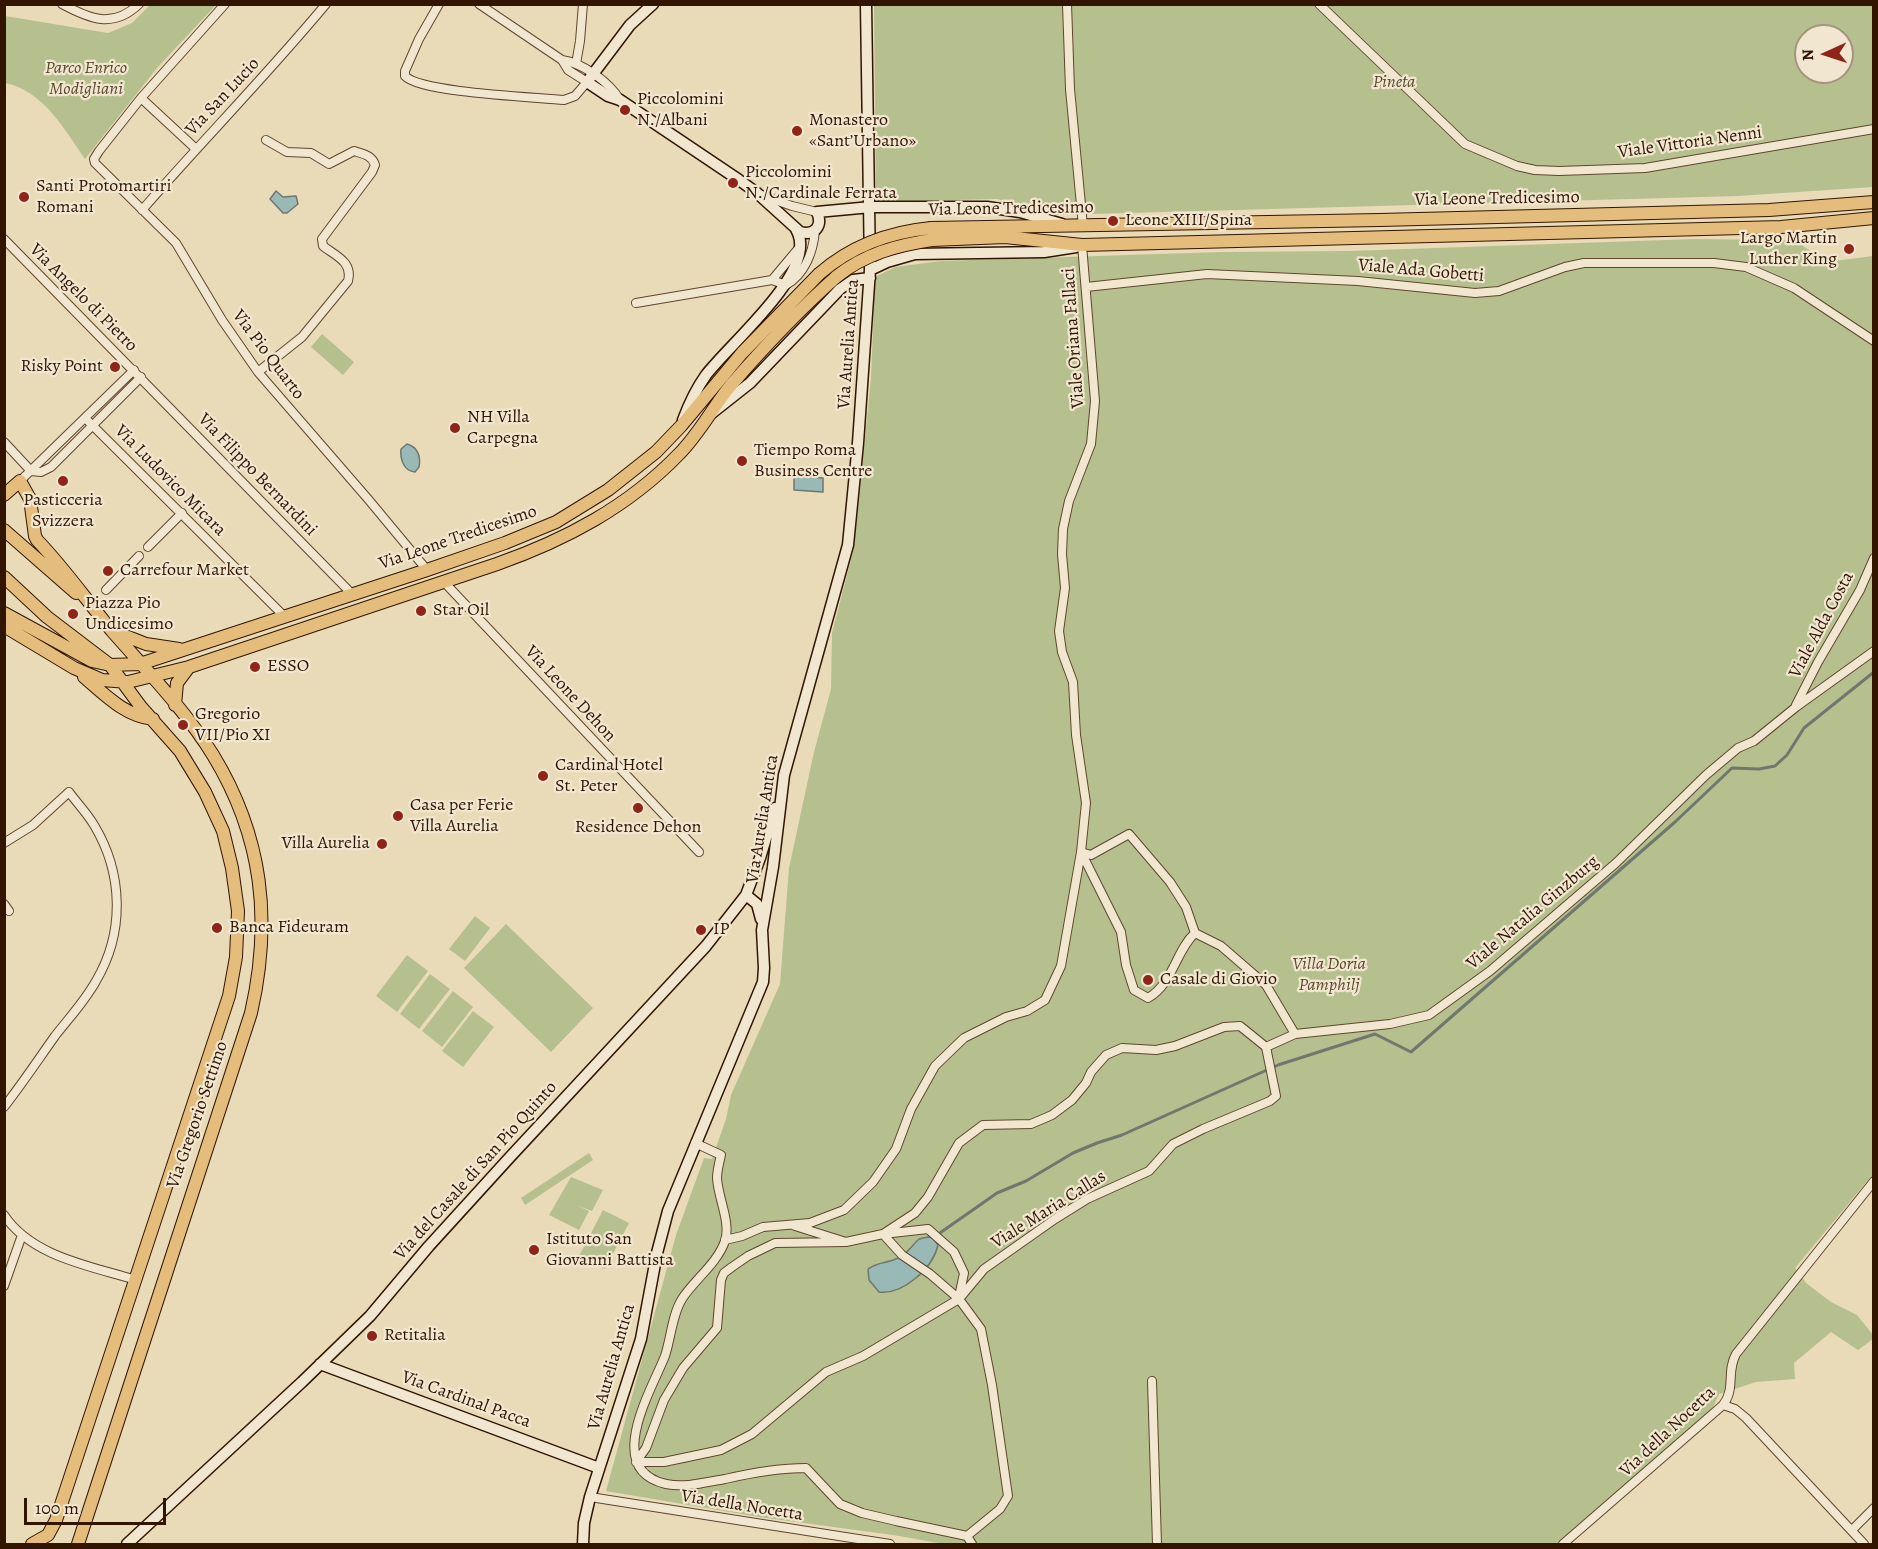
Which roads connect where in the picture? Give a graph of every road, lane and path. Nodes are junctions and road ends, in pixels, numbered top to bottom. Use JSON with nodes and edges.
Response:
{"nodes":[{"id":1,"x":62,"y":4,"type":"edge"},
{"id":2,"x":139,"y":4,"type":"edge"},
{"id":3,"x":225,"y":4,"type":"edge"},
{"id":4,"x":326,"y":4,"type":"edge"},
{"id":5,"x":439,"y":4,"type":"edge"},
{"id":6,"x":478,"y":4,"type":"edge"},
{"id":7,"x":583,"y":4,"type":"edge"},
{"id":8,"x":653,"y":4,"type":"edge"},
{"id":9,"x":866,"y":4,"type":"edge"},
{"id":10,"x":1067,"y":4,"type":"edge"},
{"id":11,"x":1318,"y":4,"type":"edge"},
{"id":12,"x":562,"y":60,"type":"junction"},
{"id":13,"x":576,"y":64,"type":"junction"},
{"id":14,"x":590,"y":79,"type":"junction"},
{"id":15,"x":141,"y":98,"type":"junction"},
{"id":16,"x":1874,"y":129,"type":"edge"},
{"id":17,"x":266,"y":140,"type":"dead end"},
{"id":18,"x":196,"y":149,"type":"junction"},
{"id":19,"x":757,"y":193,"type":"junction"},
{"id":20,"x":1874,"y":202,"type":"edge"},
{"id":21,"x":871,"y":207,"type":"junction"},
{"id":22,"x":142,"y":210,"type":"junction"},
{"id":23,"x":817,"y":212,"type":"junction"},
{"id":24,"x":1874,"y":219,"type":"edge"},
{"id":25,"x":1064,"y":225,"type":"junction"},
{"id":26,"x":1083,"y":226,"type":"junction"},
{"id":27,"x":796,"y":229,"type":"junction"},
{"id":28,"x":815,"y":231,"type":"junction"},
{"id":29,"x":932,"y":234,"type":"junction"},
{"id":30,"x":4,"y":239,"type":"edge"},
{"id":31,"x":1082,"y":245,"type":"junction"},
{"id":32,"x":800,"y":247,"type":"junction"},
{"id":33,"x":870,"y":274,"type":"junction"},
{"id":34,"x":772,"y":280,"type":"junction"},
{"id":35,"x":786,"y":285,"type":"junction"},
{"id":36,"x":1086,"y":287,"type":"junction"},
{"id":37,"x":636,"y":303,"type":"dead end"},
{"id":38,"x":1874,"y":341,"type":"edge"},
{"id":39,"x":134,"y":370,"type":"junction"},
{"id":40,"x":258,"y":372,"type":"junction"},
{"id":41,"x":141,"y":377,"type":"junction"},
{"id":42,"x":709,"y":415,"type":"junction"},
{"id":43,"x":85,"y":418,"type":"junction"},
{"id":44,"x":93,"y":425,"type":"junction"},
{"id":45,"x":681,"y":426,"type":"junction"},
{"id":46,"x":4,"y":442,"type":"edge"},
{"id":47,"x":32,"y":471,"type":"junction"},
{"id":48,"x":20,"y":480,"type":"junction"},
{"id":49,"x":4,"y":495,"type":"edge"},
{"id":50,"x":182,"y":513,"type":"junction"},
{"id":51,"x":4,"y":530,"type":"edge"},
{"id":52,"x":148,"y":546,"type":"dead end"},
{"id":53,"x":139,"y":556,"type":"dead end"},
{"id":54,"x":1874,"y":558,"type":"edge"},
{"id":55,"x":427,"y":570,"type":"junction"},
{"id":56,"x":4,"y":578,"type":"edge"},
{"id":57,"x":444,"y":582,"type":"junction"},
{"id":58,"x":106,"y":590,"type":"dead end"},
{"id":59,"x":352,"y":594,"type":"junction"},
{"id":60,"x":84,"y":598,"type":"junction"},
{"id":61,"x":4,"y":613,"type":"edge"},
{"id":62,"x":284,"y":616,"type":"junction"},
{"id":63,"x":4,"y":626,"type":"edge"},
{"id":64,"x":112,"y":631,"type":"junction"},
{"id":65,"x":183,"y":650,"type":"junction"},
{"id":66,"x":1874,"y":651,"type":"edge"},
{"id":67,"x":140,"y":664,"type":"junction"},
{"id":68,"x":110,"y":665,"type":"junction"},
{"id":69,"x":189,"y":667,"type":"junction"},
{"id":70,"x":74,"y":668,"type":"junction"},
{"id":71,"x":152,"y":677,"type":"junction"},
{"id":72,"x":123,"y":682,"type":"junction"},
{"id":73,"x":175,"y":705,"type":"junction"},
{"id":74,"x":1796,"y":707,"type":"junction"},
{"id":75,"x":153,"y":719,"type":"junction"},
{"id":76,"x":784,"y":775,"type":"junction"},
{"id":77,"x":4,"y":843,"type":"edge"},
{"id":78,"x":699,"y":852,"type":"dead end"},
{"id":79,"x":1081,"y":852,"type":"junction"},
{"id":80,"x":746,"y":895,"type":"junction"},
{"id":81,"x":762,"y":930,"type":"junction"},
{"id":82,"x":1195,"y":933,"type":"junction"},
{"id":83,"x":1295,"y":1034,"type":"junction"},
{"id":84,"x":1266,"y":1047,"type":"junction"},
{"id":85,"x":4,"y":1107,"type":"edge"},
{"id":86,"x":695,"y":1143,"type":"junction"},
{"id":87,"x":1874,"y":1181,"type":"edge"},
{"id":88,"x":4,"y":1215,"type":"edge"},
{"id":89,"x":793,"y":1226,"type":"junction"},
{"id":90,"x":883,"y":1234,"type":"junction"},
{"id":91,"x":22,"y":1235,"type":"junction"},
{"id":92,"x":725,"y":1240,"type":"junction"},
{"id":93,"x":846,"y":1242,"type":"junction"},
{"id":94,"x":135,"y":1280,"type":"junction"},
{"id":95,"x":4,"y":1286,"type":"edge"},
{"id":96,"x":959,"y":1299,"type":"junction"},
{"id":97,"x":320,"y":1364,"type":"junction"},
{"id":98,"x":1152,"y":1381,"type":"dead end"},
{"id":99,"x":1724,"y":1406,"type":"junction"},
{"id":100,"x":636,"y":1462,"type":"junction"},
{"id":101,"x":600,"y":1468,"type":"junction"},
{"id":102,"x":590,"y":1497,"type":"junction"},
{"id":103,"x":1874,"y":1508,"type":"edge"},
{"id":104,"x":1852,"y":1530,"type":"junction"},
{"id":105,"x":967,"y":1536,"type":"junction"},
{"id":106,"x":32,"y":1545,"type":"edge"},
{"id":107,"x":78,"y":1545,"type":"edge"},
{"id":108,"x":127,"y":1545,"type":"edge"},
{"id":109,"x":583,"y":1545,"type":"edge"},
{"id":110,"x":890,"y":1545,"type":"edge"},
{"id":111,"x":972,"y":1545,"type":"edge"},
{"id":112,"x":1157,"y":1545,"type":"edge"},
{"id":113,"x":1563,"y":1545,"type":"edge"},
{"id":114,"x":1864,"y":1545,"type":"edge"}],
"edges":[{"from":1,"to":2,"type":"street"},
{"from":3,"to":15,"type":"street"},
{"from":4,"to":18,"type":"street","name":"Via San Lucio"},
{"from":5,"to":14,"type":"street"},
{"from":6,"to":12,"type":"street"},
{"from":7,"to":13,"type":"street"},
{"from":8,"to":14,"type":"main road"},
{"from":9,"to":21,"type":"main road","name":"Via Aurelia Antica"},
{"from":10,"to":26,"type":"street"},
{"from":11,"to":16,"type":"street","name":"Viale Vittoria Nenni"},
{"from":12,"to":13,"type":"street"},
{"from":12,"to":14,"type":"street"},
{"from":13,"to":14,"type":"street"},
{"from":14,"to":19,"type":"main road"},
{"from":15,"to":18,"type":"street"},
{"from":15,"to":22,"type":"street","name":"Via Pio Quarto"},
{"from":17,"to":40,"type":"street"},
{"from":18,"to":22,"type":"street","name":"Via San Lucio"},
{"from":19,"to":23,"type":"street"},
{"from":19,"to":27,"type":"main road"},
{"from":20,"to":26,"type":"main road","name":"Via Leone Tredicesimo"},
{"from":21,"to":23,"type":"main road"},
{"from":21,"to":25,"type":"main road"},
{"from":21,"to":33,"type":"main road","name":"Via Aurelia Antica"},
{"from":22,"to":40,"type":"street","name":"Via Pio Quarto"},
{"from":23,"to":28,"type":"main road"},
{"from":24,"to":31,"type":"main road","name":"Via Leone Tredicesimo"},
{"from":25,"to":26,"type":"main road","name":"Via Leone Tredicesimo"},
{"from":25,"to":29,"type":"main road","name":"Via Leone Tredicesimo"},
{"from":27,"to":28,"type":"main road"},
{"from":27,"to":32,"type":"main road"},
{"from":28,"to":35,"type":"street"},
{"from":29,"to":31,"type":"main road","name":"Via Leone Tredicesimo"},
{"from":29,"to":42,"type":"main road","name":"Via Leone Tredicesimo","bridge":true},
{"from":29,"to":45,"type":"main road","name":"Via Leone Tredicesimo","bridge":true},
{"from":30,"to":39,"type":"street","name":"Via Angelo di Pietro"},
{"from":31,"to":33,"type":"main road"},
{"from":31,"to":36,"type":"street","name":"Viale Oriana Fallaci"},
{"from":32,"to":34,"type":"street"},
{"from":32,"to":35,"type":"main road"},
{"from":33,"to":42,"type":"main road"},
{"from":33,"to":76,"type":"main road","name":"Via Aurelia Antica"},
{"from":34,"to":35,"type":"street"},
{"from":34,"to":37,"type":"street"},
{"from":35,"to":45,"type":"main road"},
{"from":36,"to":38,"type":"street","name":"Viale Ada Gobetti"},
{"from":36,"to":79,"type":"street","name":"Viale Oriana Fallaci"},
{"from":39,"to":41,"type":"street","name":"Via Angelo di Pietro"},
{"from":39,"to":43,"type":"street"},
{"from":40,"to":55,"type":"street","name":"Via Pio Quarto"},
{"from":41,"to":44,"type":"street"},
{"from":41,"to":59,"type":"street","name":"Via Filippo Bernardini"},
{"from":42,"to":57,"type":"main road","name":"Via Leone Tredicesimo"},
{"from":43,"to":44,"type":"street","name":"Via Ludovico Micara"},
{"from":43,"to":47,"type":"street"},
{"from":44,"to":47,"type":"street"},
{"from":44,"to":50,"type":"street","name":"Via Ludovico Micara"},
{"from":45,"to":55,"type":"main road","name":"Via Leone Tredicesimo"},
{"from":46,"to":47,"type":"street"},
{"from":47,"to":48,"type":"street"},
{"from":48,"to":49,"type":"main road"},
{"from":48,"to":60,"type":"main road"},
{"from":50,"to":52,"type":"street"},
{"from":50,"to":62,"type":"street","name":"Via Ludovico Micara"},
{"from":51,"to":60,"type":"main road"},
{"from":53,"to":58,"type":"street"},
{"from":54,"to":74,"type":"street","name":"Viale Alda Costa"},
{"from":55,"to":59,"type":"main road","name":"Via Leone Tredicesimo"},
{"from":56,"to":68,"type":"main road"},
{"from":57,"to":69,"type":"main road","name":"Via Leone Tredicesimo"},
{"from":57,"to":78,"type":"street","name":"Via Leone Dehon"},
{"from":59,"to":62,"type":"main road","name":"Via Leone Tredicesimo"},
{"from":60,"to":64,"type":"main road"},
{"from":61,"to":68,"type":"main road"},
{"from":62,"to":65,"type":"main road","name":"Via Leone Tredicesimo"},
{"from":63,"to":70,"type":"main road"},
{"from":64,"to":65,"type":"main road"},
{"from":64,"to":67,"type":"main road"},
{"from":65,"to":67,"type":"main road","name":"Via Leone Tredicesimo"},
{"from":66,"to":74,"type":"street","name":"Viale Natalia Ginzburg"},
{"from":67,"to":68,"type":"main road","name":"Via Leone Tredicesimo"},
{"from":67,"to":71,"type":"main road"},
{"from":68,"to":72,"type":"main road"},
{"from":69,"to":71,"type":"main road","name":"Via Leone Tredicesimo"},
{"from":69,"to":73,"type":"main road"},
{"from":70,"to":72,"type":"main road"},
{"from":70,"to":75,"type":"main road"},
{"from":71,"to":72,"type":"main road","name":"Via Leone Tredicesimo"},
{"from":71,"to":73,"type":"main road"},
{"from":72,"to":75,"type":"main road"},
{"from":73,"to":107,"type":"main road","name":"Via Gregorio Settimo"},
{"from":74,"to":83,"type":"street","name":"Viale Natalia Ginzburg"},
{"from":75,"to":94,"type":"main road","name":"Via Gregorio Settimo"},
{"from":76,"to":80,"type":"main road","name":"Via del Casale di San Pio Quinto"},
{"from":76,"to":81,"type":"main road","name":"Via Aurelia Antica"},
{"from":77,"to":85,"type":"street"},
{"from":79,"to":82,"type":"street"},
{"from":79,"to":82,"type":"street"},
{"from":79,"to":89,"type":"street","name":"Viale Oriana Fallaci"},
{"from":80,"to":81,"type":"main road"},
{"from":80,"to":97,"type":"main road","name":"Via del Casale di San Pio Quinto"},
{"from":81,"to":86,"type":"main road","name":"Via Aurelia Antica"},
{"from":82,"to":83,"type":"street"},
{"from":83,"to":84,"type":"street","name":"Viale Natalia Ginzburg"},
{"from":84,"to":90,"type":"street"},
{"from":84,"to":96,"type":"street","name":"Viale Maria Callas"},
{"from":86,"to":92,"type":"street"},
{"from":86,"to":101,"type":"main road","name":"Via Aurelia Antica"},
{"from":87,"to":99,"type":"street","name":"Via della Nocetta"},
{"from":88,"to":91,"type":"street"},
{"from":89,"to":92,"type":"street"},
{"from":89,"to":93,"type":"street"},
{"from":90,"to":93,"type":"street"},
{"from":90,"to":96,"type":"street"},
{"from":90,"to":96,"type":"street"},
{"from":91,"to":94,"type":"street"},
{"from":91,"to":95,"type":"street"},
{"from":92,"to":100,"type":"street"},
{"from":93,"to":100,"type":"street"},
{"from":94,"to":106,"type":"main road","name":"Via Gregorio Settimo"},
{"from":96,"to":100,"type":"street"},
{"from":96,"to":105,"type":"street"},
{"from":97,"to":101,"type":"main road","name":"Via Cardinal Pacca"},
{"from":97,"to":108,"type":"main road","name":"Via del Casale di San Pio Quinto"},
{"from":98,"to":112,"type":"street"},
{"from":99,"to":104,"type":"street"},
{"from":99,"to":113,"type":"street","name":"Via della Nocetta"},
{"from":100,"to":105,"type":"street"},
{"from":101,"to":102,"type":"main road","name":"Via Aurelia Antica"},
{"from":102,"to":109,"type":"main road","name":"Via Aurelia Antica"},
{"from":102,"to":110,"type":"street","name":"Via della Nocetta"},
{"from":103,"to":104,"type":"street"},
{"from":104,"to":114,"type":"street"},
{"from":105,"to":111,"type":"street"}]}
